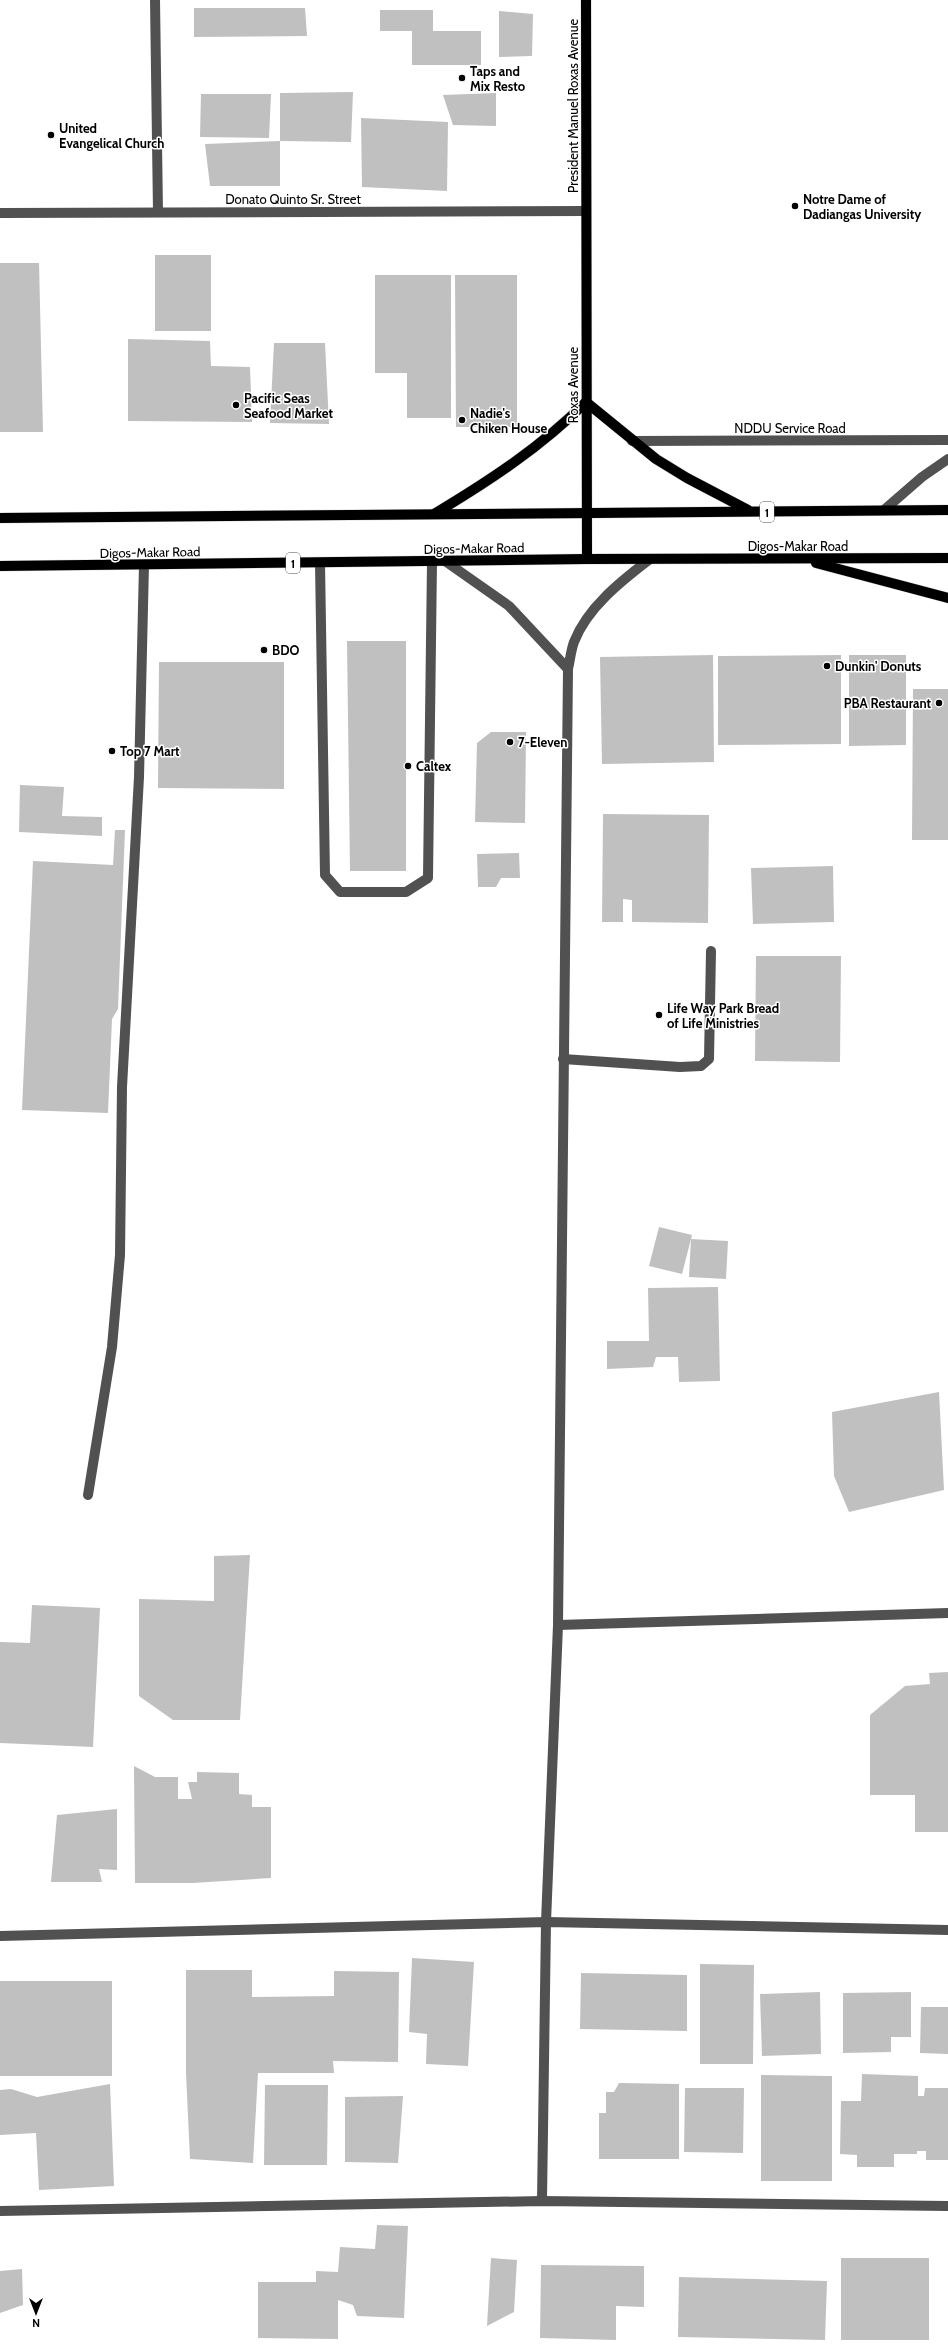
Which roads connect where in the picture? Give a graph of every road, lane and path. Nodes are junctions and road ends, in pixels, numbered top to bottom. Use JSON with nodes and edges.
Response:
{"nodes":[{"id":1,"x":155,"y":0,"type":"edge"},
{"id":2,"x":586,"y":0,"type":"edge"},
{"id":3,"x":586,"y":211,"type":"junction"},
{"id":4,"x":158,"y":212,"type":"junction"},
{"id":5,"x":0,"y":213,"type":"edge"},
{"id":6,"x":586,"y":402,"type":"junction"},
{"id":7,"x":948,"y":440,"type":"edge"},
{"id":8,"x":632,"y":441,"type":"junction"},
{"id":9,"x":948,"y":459,"type":"edge"},
{"id":10,"x":884,"y":510,"type":"junction"},
{"id":11,"x":948,"y":510,"type":"edge"},
{"id":12,"x":587,"y":512,"type":"junction"},
{"id":13,"x":751,"y":512,"type":"junction"},
{"id":14,"x":433,"y":514,"type":"junction"},
{"id":15,"x":0,"y":518,"type":"edge"},
{"id":16,"x":948,"y":558,"type":"edge"},
{"id":17,"x":587,"y":559,"type":"junction"},
{"id":18,"x":650,"y":559,"type":"junction"},
{"id":19,"x":795,"y":559,"type":"junction"},
{"id":20,"x":445,"y":561,"type":"junction"},
{"id":21,"x":432,"y":562,"type":"junction"},
{"id":22,"x":320,"y":563,"type":"junction"},
{"id":23,"x":144,"y":565,"type":"junction"},
{"id":24,"x":0,"y":566,"type":"edge"},
{"id":25,"x":948,"y":598,"type":"edge"},
{"id":26,"x":568,"y":669,"type":"junction"},
{"id":27,"x":711,"y":951,"type":"dead end"},
{"id":28,"x":563,"y":1059,"type":"junction"},
{"id":29,"x":88,"y":1495,"type":"dead end"},
{"id":30,"x":948,"y":1613,"type":"edge"},
{"id":31,"x":558,"y":1625,"type":"junction"},
{"id":32,"x":546,"y":1922,"type":"junction"},
{"id":33,"x":948,"y":1930,"type":"edge"},
{"id":34,"x":0,"y":1936,"type":"edge"},
{"id":35,"x":542,"y":2201,"type":"junction"},
{"id":36,"x":948,"y":2206,"type":"edge"},
{"id":37,"x":0,"y":2211,"type":"edge"}],
"edges":[{"from":1,"to":4,"type":"street"},
{"from":2,"to":3,"type":"main road","name":"President Manuel Roxas Avenue"},
{"from":3,"to":4,"type":"street","name":"Donato Quinto Sr. Street"},
{"from":3,"to":6,"type":"main road","name":"Roxas Avenue"},
{"from":4,"to":5,"type":"street","name":"Donato Quinto Sr. Street"},
{"from":6,"to":8,"type":"main road"},
{"from":6,"to":12,"type":"main road","name":"Roxas Avenue"},
{"from":6,"to":14,"type":"main road"},
{"from":7,"to":8,"type":"street","name":"NDDU Service Road"},
{"from":8,"to":13,"type":"main road"},
{"from":9,"to":10,"type":"street"},
{"from":10,"to":11,"type":"main road","number":"1"},
{"from":10,"to":13,"type":"main road","number":"1"},
{"from":12,"to":13,"type":"main road","number":"1"},
{"from":12,"to":14,"type":"main road","number":"1"},
{"from":12,"to":17,"type":"main road","name":"Roxas Avenue"},
{"from":14,"to":15,"type":"main road","number":"1"},
{"from":16,"to":19,"type":"main road","name":"Digos-Makar Road","number":"1"},
{"from":17,"to":18,"type":"main road","name":"Digos-Makar Road","number":"1"},
{"from":17,"to":20,"type":"main road","name":"Digos-Makar Road","number":"1"},
{"from":18,"to":19,"type":"main road","name":"Digos-Makar Road","number":"1"},
{"from":18,"to":26,"type":"street"},
{"from":19,"to":25,"type":"main road"},
{"from":20,"to":21,"type":"main road","name":"Digos-Makar Road","number":"1"},
{"from":20,"to":26,"type":"street"},
{"from":21,"to":22,"type":"main road","name":"Digos-Makar Road","number":"1"},
{"from":21,"to":22,"type":"street"},
{"from":22,"to":23,"type":"main road","name":"Digos-Makar Road","number":"1"},
{"from":23,"to":24,"type":"main road","name":"Digos-Makar Road","number":"1"},
{"from":23,"to":29,"type":"street"},
{"from":26,"to":28,"type":"street"},
{"from":27,"to":28,"type":"street"},
{"from":28,"to":31,"type":"street"},
{"from":30,"to":31,"type":"street"},
{"from":31,"to":32,"type":"street"},
{"from":32,"to":33,"type":"street"},
{"from":32,"to":34,"type":"street"},
{"from":32,"to":35,"type":"street"},
{"from":35,"to":36,"type":"street"},
{"from":35,"to":37,"type":"street"}]}
